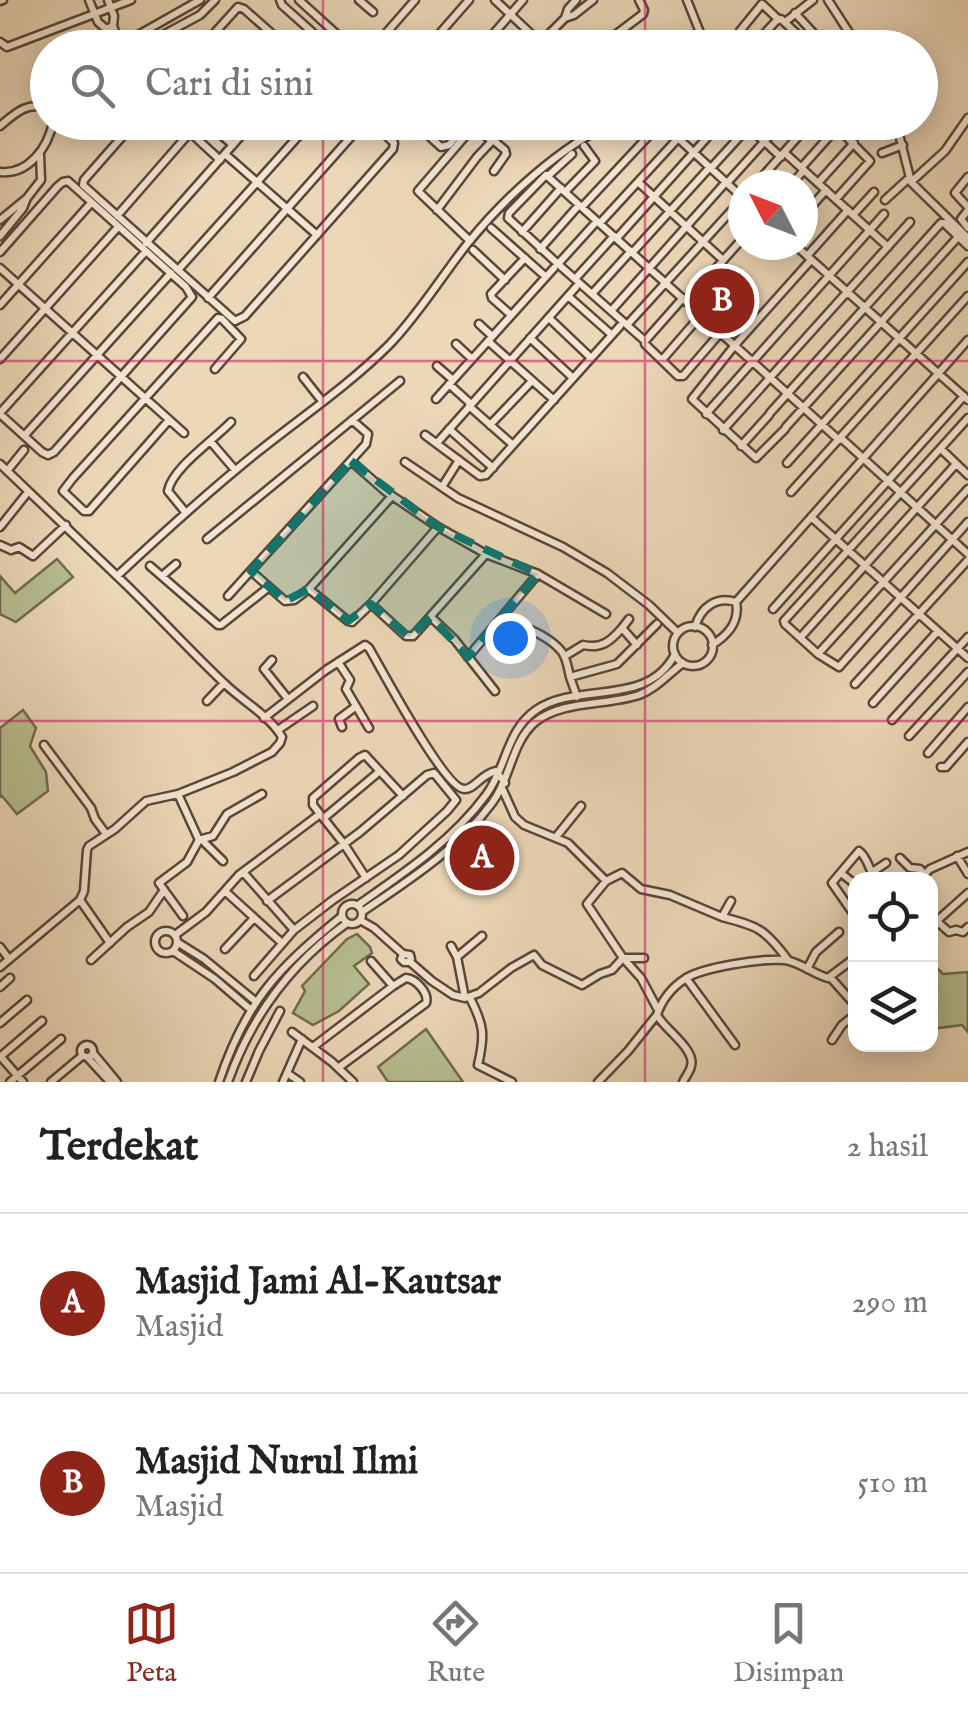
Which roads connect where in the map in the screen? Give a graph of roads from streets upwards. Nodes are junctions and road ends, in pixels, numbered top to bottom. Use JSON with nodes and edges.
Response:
{"nodes":[{"id":1,"x":89,"y":0,"type":"edge"},
{"id":2,"x":131,"y":0,"type":"edge"},
{"id":3,"x":200,"y":0,"type":"edge"},
{"id":4,"x":215,"y":0,"type":"edge"},
{"id":5,"x":280,"y":0,"type":"edge"},
{"id":6,"x":298,"y":0,"type":"edge"},
{"id":7,"x":415,"y":0,"type":"edge"},
{"id":8,"x":469,"y":0,"type":"edge"},
{"id":9,"x":494,"y":0,"type":"edge"},
{"id":10,"x":523,"y":0,"type":"edge"},
{"id":11,"x":576,"y":0,"type":"edge"},
{"id":12,"x":593,"y":0,"type":"edge"},
{"id":13,"x":638,"y":0,"type":"edge"},
{"id":14,"x":688,"y":0,"type":"edge"},
{"id":15,"x":813,"y":0,"type":"edge"},
{"id":16,"x":828,"y":0,"type":"edge"},
{"id":17,"x":363,"y":1,"type":"edge"},
{"id":18,"x":110,"y":4,"type":"edge"},
{"id":19,"x":373,"y":12,"type":"dead end"},
{"id":20,"x":795,"y":13,"type":"junction"},
{"id":21,"x":94,"y":14,"type":"junction"},
{"id":22,"x":510,"y":14,"type":"junction"},
{"id":23,"x":565,"y":18,"type":"junction"},
{"id":24,"x":782,"y":21,"type":"junction"},
{"id":25,"x":110,"y":28,"type":"joint"},
{"id":26,"x":48,"y":30,"type":"edge"},
{"id":27,"x":145,"y":30,"type":"edge"},
{"id":28,"x":172,"y":30,"type":"edge"},
{"id":29,"x":217,"y":30,"type":"edge"},
{"id":30,"x":267,"y":30,"type":"edge"},
{"id":31,"x":310,"y":30,"type":"edge"},
{"id":32,"x":332,"y":30,"type":"edge"},
{"id":33,"x":388,"y":30,"type":"edge"},
{"id":34,"x":443,"y":30,"type":"edge"},
{"id":35,"x":496,"y":30,"type":"edge"},
{"id":36,"x":525,"y":30,"type":"edge"},
{"id":37,"x":554,"y":30,"type":"edge"},
{"id":38,"x":622,"y":30,"type":"edge"},
{"id":39,"x":698,"y":30,"type":"edge"},
{"id":40,"x":741,"y":30,"type":"edge"},
{"id":41,"x":772,"y":30,"type":"edge"},
{"id":42,"x":792,"y":30,"type":"edge"},
{"id":43,"x":811,"y":30,"type":"edge"},
{"id":44,"x":847,"y":30,"type":"edge"},
{"id":45,"x":30,"y":36,"type":"edge"},
{"id":46,"x":4,"y":45,"type":"edge"},
{"id":47,"x":30,"y":107,"type":"edge"},
{"id":48,"x":968,"y":118,"type":"edge"},
{"id":49,"x":0,"y":126,"type":"edge"},
{"id":50,"x":47,"y":140,"type":"edge"},
{"id":51,"x":119,"y":140,"type":"edge"},
{"id":52,"x":184,"y":140,"type":"edge"},
{"id":53,"x":199,"y":140,"type":"edge"},
{"id":54,"x":225,"y":140,"type":"edge"},
{"id":55,"x":237,"y":140,"type":"edge"},
{"id":56,"x":294,"y":140,"type":"edge"},
{"id":57,"x":348,"y":140,"type":"edge"},
{"id":58,"x":392,"y":140,"type":"edge"},
{"id":59,"x":462,"y":140,"type":"edge"},
{"id":60,"x":581,"y":140,"type":"edge"},
{"id":61,"x":644,"y":140,"type":"edge"},
{"id":62,"x":676,"y":140,"type":"edge"},
{"id":63,"x":680,"y":140,"type":"edge"},
{"id":64,"x":705,"y":140,"type":"edge"},
{"id":65,"x":734,"y":140,"type":"edge"},
{"id":66,"x":795,"y":140,"type":"edge"},
{"id":67,"x":825,"y":140,"type":"edge"},
{"id":68,"x":851,"y":140,"type":"edge"},
{"id":69,"x":901,"y":140,"type":"edge"},
{"id":70,"x":491,"y":141,"type":"joint"},
{"id":71,"x":764,"y":142,"type":"joint"},
{"id":72,"x":854,"y":143,"type":"junction"},
{"id":73,"x":902,"y":145,"type":"junction"},
{"id":74,"x":232,"y":146,"type":"junction"},
{"id":75,"x":584,"y":146,"type":"dead end"},
{"id":76,"x":694,"y":152,"type":"junction"},
{"id":77,"x":882,"y":153,"type":"dead end"},
{"id":78,"x":40,"y":154,"type":"junction"},
{"id":79,"x":572,"y":154,"type":"dead end"},
{"id":80,"x":782,"y":155,"type":"junction"},
{"id":81,"x":222,"y":157,"type":"junction"},
{"id":82,"x":710,"y":168,"type":"junction"},
{"id":83,"x":802,"y":169,"type":"joint"},
{"id":84,"x":768,"y":170,"type":"edge"},
{"id":85,"x":0,"y":172,"type":"edge"},
{"id":86,"x":494,"y":172,"type":"dead end"},
{"id":87,"x":548,"y":176,"type":"junction"},
{"id":88,"x":968,"y":177,"type":"edge"},
{"id":89,"x":910,"y":180,"type":"junction"},
{"id":90,"x":257,"y":182,"type":"junction"},
{"id":91,"x":638,"y":182,"type":"junction"},
{"id":92,"x":726,"y":182,"type":"junction"},
{"id":93,"x":818,"y":183,"type":"joint"},
{"id":94,"x":563,"y":190,"type":"junction"},
{"id":95,"x":826,"y":190,"type":"junction"},
{"id":96,"x":874,"y":192,"type":"dead end"},
{"id":97,"x":654,"y":197,"type":"junction"},
{"id":98,"x":818,"y":199,"type":"edge"},
{"id":99,"x":836,"y":199,"type":"junction"},
{"id":100,"x":885,"y":200,"type":"dead end"},
{"id":101,"x":92,"y":204,"type":"junction"},
{"id":102,"x":581,"y":206,"type":"junction"},
{"id":103,"x":287,"y":208,"type":"junction"},
{"id":104,"x":438,"y":210,"type":"junction"},
{"id":105,"x":966,"y":211,"type":"edge"},
{"id":106,"x":670,"y":212,"type":"junction"},
{"id":107,"x":728,"y":213,"type":"edge"},
{"id":108,"x":850,"y":213,"type":"junction"},
{"id":109,"x":884,"y":214,"type":"dead end"},
{"id":110,"x":11,"y":215,"type":"junction"},
{"id":111,"x":117,"y":216,"type":"junction"},
{"id":112,"x":0,"y":220,"type":"edge"},
{"id":113,"x":598,"y":222,"type":"junction"},
{"id":114,"x":910,"y":222,"type":"dead end"},
{"id":115,"x":686,"y":226,"type":"junction"},
{"id":116,"x":118,"y":227,"type":"junction"},
{"id":117,"x":491,"y":228,"type":"dead end"},
{"id":118,"x":968,"y":228,"type":"edge"},
{"id":119,"x":870,"y":230,"type":"junction"},
{"id":120,"x":522,"y":232,"type":"junction"},
{"id":121,"x":317,"y":235,"type":"junction"},
{"id":122,"x":0,"y":236,"type":"edge"},
{"id":123,"x":615,"y":237,"type":"junction"},
{"id":124,"x":958,"y":237,"type":"junction"},
{"id":125,"x":470,"y":240,"type":"junction"},
{"id":126,"x":702,"y":240,"type":"junction"},
{"id":127,"x":968,"y":242,"type":"edge"},
{"id":128,"x":146,"y":247,"type":"junction"},
{"id":129,"x":888,"y":247,"type":"junction"},
{"id":130,"x":818,"y":248,"type":"edge"},
{"id":131,"x":540,"y":249,"type":"junction"},
{"id":132,"x":473,"y":250,"type":"dead end"},
{"id":133,"x":0,"y":252,"type":"edge"},
{"id":134,"x":632,"y":252,"type":"junction"},
{"id":135,"x":728,"y":255,"type":"edge"},
{"id":136,"x":524,"y":258,"type":"junction"},
{"id":137,"x":724,"y":260,"type":"junction"},
{"id":138,"x":807,"y":260,"type":"edge"},
{"id":139,"x":811,"y":260,"type":"edge"},
{"id":140,"x":968,"y":262,"type":"edge"},
{"id":141,"x":556,"y":266,"type":"junction"},
{"id":142,"x":0,"y":268,"type":"edge"},
{"id":143,"x":649,"y":268,"type":"junction"},
{"id":144,"x":174,"y":272,"type":"junction"},
{"id":145,"x":828,"y":276,"type":"junction"},
{"id":146,"x":546,"y":277,"type":"junction"},
{"id":147,"x":505,"y":280,"type":"junction"},
{"id":148,"x":665,"y":282,"type":"junction"},
{"id":149,"x":576,"y":283,"type":"junction"},
{"id":150,"x":18,"y":284,"type":"junction"},
{"id":151,"x":846,"y":292,"type":"junction"},
{"id":152,"x":592,"y":294,"type":"junction"},
{"id":153,"x":568,"y":296,"type":"junction"},
{"id":154,"x":968,"y":296,"type":"edge"},
{"id":155,"x":208,"y":298,"type":"junction"},
{"id":156,"x":685,"y":300,"type":"junction"},
{"id":157,"x":0,"y":305,"type":"edge"},
{"id":158,"x":863,"y":307,"type":"junction"},
{"id":159,"x":45,"y":308,"type":"junction"},
{"id":160,"x":612,"y":312,"type":"junction"},
{"id":161,"x":512,"y":315,"type":"junction"},
{"id":162,"x":701,"y":315,"type":"junction"},
{"id":163,"x":549,"y":318,"type":"junction"},
{"id":164,"x":880,"y":323,"type":"junction"},
{"id":165,"x":479,"y":324,"type":"dead end"},
{"id":166,"x":624,"y":326,"type":"junction"},
{"id":167,"x":721,"y":332,"type":"junction"},
{"id":168,"x":72,"y":333,"type":"junction"},
{"id":169,"x":612,"y":336,"type":"junction"},
{"id":170,"x":490,"y":338,"type":"junction"},
{"id":171,"x":530,"y":338,"type":"junction"},
{"id":172,"x":898,"y":339,"type":"junction"},
{"id":173,"x":968,"y":340,"type":"edge"},
{"id":174,"x":645,"y":341,"type":"junction"},
{"id":175,"x":456,"y":344,"type":"dead end"},
{"id":176,"x":735,"y":345,"type":"junction"},
{"id":177,"x":916,"y":354,"type":"junction"},
{"id":178,"x":97,"y":355,"type":"junction"},
{"id":179,"x":592,"y":358,"type":"junction"},
{"id":180,"x":0,"y":359,"type":"edge"},
{"id":181,"x":472,"y":359,"type":"junction"},
{"id":182,"x":662,"y":360,"type":"junction"},
{"id":183,"x":510,"y":361,"type":"junction"},
{"id":184,"x":752,"y":361,"type":"junction"},
{"id":185,"x":437,"y":366,"type":"dead end"},
{"id":186,"x":215,"y":370,"type":"dead end"},
{"id":187,"x":938,"y":374,"type":"junction"},
{"id":188,"x":303,"y":376,"type":"dead end"},
{"id":189,"x":771,"y":376,"type":"junction"},
{"id":190,"x":122,"y":378,"type":"junction"},
{"id":191,"x":573,"y":378,"type":"junction"},
{"id":192,"x":532,"y":380,"type":"junction"},
{"id":193,"x":968,"y":381,"type":"edge"},
{"id":194,"x":400,"y":382,"type":"dead end"},
{"id":195,"x":451,"y":382,"type":"junction"},
{"id":196,"x":789,"y":392,"type":"junction"},
{"id":197,"x":963,"y":396,"type":"edge"},
{"id":198,"x":146,"y":399,"type":"junction"},
{"id":199,"x":436,"y":399,"type":"dead end"},
{"id":200,"x":554,"y":400,"type":"junction"},
{"id":201,"x":322,"y":401,"type":"junction"},
{"id":202,"x":470,"y":405,"type":"junction"},
{"id":203,"x":804,"y":408,"type":"junction"},
{"id":204,"x":0,"y":414,"type":"edge"},
{"id":205,"x":706,"y":414,"type":"junction"},
{"id":206,"x":968,"y":418,"type":"edge"},
{"id":207,"x":169,"y":420,"type":"junction"},
{"id":208,"x":352,"y":420,"type":"junction"},
{"id":209,"x":231,"y":422,"type":"dead end"},
{"id":210,"x":490,"y":424,"type":"junction"},
{"id":211,"x":822,"y":424,"type":"junction"},
{"id":212,"x":450,"y":429,"type":"junction"},
{"id":213,"x":724,"y":430,"type":"junction"},
{"id":214,"x":184,"y":434,"type":"dead end"},
{"id":215,"x":425,"y":434,"type":"dead end"},
{"id":216,"x":25,"y":435,"type":"junction"},
{"id":217,"x":840,"y":439,"type":"junction"},
{"id":218,"x":211,"y":442,"type":"junction"},
{"id":219,"x":437,"y":443,"type":"junction"},
{"id":220,"x":513,"y":445,"type":"junction"},
{"id":221,"x":741,"y":446,"type":"junction"},
{"id":222,"x":24,"y":450,"type":"dead end"},
{"id":223,"x":941,"y":450,"type":"junction"},
{"id":224,"x":863,"y":458,"type":"junction"},
{"id":225,"x":459,"y":460,"type":"junction"},
{"id":226,"x":351,"y":461,"type":"junction"},
{"id":227,"x":405,"y":462,"type":"dead end"},
{"id":228,"x":786,"y":463,"type":"dead end"},
{"id":229,"x":956,"y":464,"type":"junction"},
{"id":230,"x":3,"y":468,"type":"edge"},
{"id":231,"x":493,"y":468,"type":"junction"},
{"id":232,"x":235,"y":470,"type":"junction"},
{"id":233,"x":968,"y":475,"type":"edge"},
{"id":234,"x":888,"y":481,"type":"junction"},
{"id":235,"x":442,"y":486,"type":"junction"},
{"id":236,"x":968,"y":489,"type":"edge"},
{"id":237,"x":28,"y":492,"type":"junction"},
{"id":238,"x":792,"y":492,"type":"dead end"},
{"id":239,"x":900,"y":493,"type":"junction"},
{"id":240,"x":392,"y":496,"type":"junction"},
{"id":241,"x":917,"y":508,"type":"junction"},
{"id":242,"x":186,"y":513,"type":"junction"},
{"id":243,"x":811,"y":517,"type":"junction"},
{"id":244,"x":968,"y":522,"type":"edge"},
{"id":245,"x":66,"y":525,"type":"junction"},
{"id":246,"x":936,"y":525,"type":"junction"},
{"id":247,"x":0,"y":527,"type":"edge"},
{"id":248,"x":438,"y":528,"type":"junction"},
{"id":249,"x":207,"y":539,"type":"dead end"},
{"id":250,"x":835,"y":539,"type":"junction"},
{"id":251,"x":952,"y":540,"type":"junction"},
{"id":252,"x":0,"y":545,"type":"edge"},
{"id":253,"x":847,"y":550,"type":"junction"},
{"id":254,"x":486,"y":554,"type":"junction"},
{"id":255,"x":968,"y":557,"type":"edge"},
{"id":256,"x":176,"y":564,"type":"dead end"},
{"id":257,"x":150,"y":566,"type":"dead end"},
{"id":258,"x":864,"y":566,"type":"junction"},
{"id":259,"x":251,"y":571,"type":"junction"},
{"id":260,"x":538,"y":574,"type":"junction"},
{"id":261,"x":117,"y":576,"type":"junction"},
{"id":262,"x":162,"y":576,"type":"junction"},
{"id":263,"x":882,"y":582,"type":"junction"},
{"id":264,"x":269,"y":587,"type":"junction"},
{"id":265,"x":309,"y":589,"type":"junction"},
{"id":266,"x":228,"y":596,"type":"dead end"},
{"id":267,"x":899,"y":598,"type":"junction"},
{"id":268,"x":736,"y":602,"type":"junction"},
{"id":269,"x":371,"y":604,"type":"junction"},
{"id":270,"x":773,"y":610,"type":"dead end"},
{"id":271,"x":606,"y":614,"type":"dead end"},
{"id":272,"x":920,"y":614,"type":"junction"},
{"id":273,"x":431,"y":617,"type":"junction"},
{"id":274,"x":502,"y":617,"type":"junction"},
{"id":275,"x":629,"y":619,"type":"dead end"},
{"id":276,"x":657,"y":624,"type":"dead end"},
{"id":277,"x":695,"y":627,"type":"junction"},
{"id":278,"x":622,"y":628,"type":"junction"},
{"id":279,"x":938,"y":630,"type":"junction"},
{"id":280,"x":678,"y":633,"type":"junction"},
{"id":281,"x":968,"y":637,"type":"edge"},
{"id":282,"x":800,"y":638,"type":"junction"},
{"id":283,"x":637,"y":644,"type":"junction"},
{"id":284,"x":712,"y":645,"type":"junction"},
{"id":285,"x":958,"y":649,"type":"junction"},
{"id":286,"x":675,"y":654,"type":"junction"},
{"id":287,"x":818,"y":654,"type":"junction"},
{"id":288,"x":565,"y":656,"type":"junction"},
{"id":289,"x":468,"y":657,"type":"junction"},
{"id":290,"x":968,"y":658,"type":"edge"},
{"id":291,"x":272,"y":660,"type":"dead end"},
{"id":292,"x":338,"y":662,"type":"junction"},
{"id":293,"x":683,"y":663,"type":"junction"},
{"id":294,"x":968,"y":672,"type":"edge"},
{"id":295,"x":570,"y":677,"type":"junction"},
{"id":296,"x":224,"y":683,"type":"junction"},
{"id":297,"x":856,"y":684,"type":"dead end"},
{"id":298,"x":495,"y":691,"type":"dead end"},
{"id":299,"x":577,"y":697,"type":"junction"},
{"id":300,"x":288,"y":699,"type":"junction"},
{"id":301,"x":207,"y":701,"type":"dead end"},
{"id":302,"x":873,"y":702,"type":"dead end"},
{"id":303,"x":312,"y":706,"type":"dead end"},
{"id":304,"x":355,"y":707,"type":"junction"},
{"id":305,"x":968,"y":707,"type":"edge"},
{"id":306,"x":264,"y":718,"type":"junction"},
{"id":307,"x":892,"y":720,"type":"dead end"},
{"id":308,"x":342,"y":727,"type":"dead end"},
{"id":309,"x":369,"y":728,"type":"dead end"},
{"id":310,"x":278,"y":730,"type":"junction"},
{"id":311,"x":909,"y":736,"type":"dead end"},
{"id":312,"x":968,"y":742,"type":"edge"},
{"id":313,"x":44,"y":745,"type":"dead end"},
{"id":314,"x":928,"y":753,"type":"dead end"},
{"id":315,"x":942,"y":767,"type":"dead end"},
{"id":316,"x":380,"y":771,"type":"junction"},
{"id":317,"x":499,"y":772,"type":"junction"},
{"id":318,"x":504,"y":786,"type":"junction"},
{"id":319,"x":178,"y":794,"type":"junction"},
{"id":320,"x":262,"y":794,"type":"dead end"},
{"id":321,"x":403,"y":796,"type":"junction"},
{"id":322,"x":581,"y":806,"type":"dead end"},
{"id":323,"x":322,"y":816,"type":"junction"},
{"id":324,"x":106,"y":834,"type":"junction"},
{"id":325,"x":556,"y":837,"type":"junction"},
{"id":326,"x":201,"y":840,"type":"junction"},
{"id":327,"x":344,"y":844,"type":"junction"},
{"id":328,"x":968,"y":852,"type":"edge"},
{"id":329,"x":956,"y":856,"type":"junction"},
{"id":330,"x":900,"y":858,"type":"dead end"},
{"id":331,"x":223,"y":862,"type":"dead end"},
{"id":332,"x":886,"y":863,"type":"dead end"},
{"id":333,"x":243,"y":872,"type":"junction"},
{"id":334,"x":872,"y":872,"type":"edge"},
{"id":335,"x":878,"y":872,"type":"edge"},
{"id":336,"x":922,"y":872,"type":"edge"},
{"id":337,"x":929,"y":872,"type":"edge"},
{"id":338,"x":841,"y":873,"type":"junction"},
{"id":339,"x":968,"y":874,"type":"edge"},
{"id":340,"x":366,"y":878,"type":"junction"},
{"id":341,"x":848,"y":879,"type":"edge"},
{"id":342,"x":606,"y":880,"type":"junction"},
{"id":343,"x":164,"y":890,"type":"junction"},
{"id":344,"x":226,"y":892,"type":"junction"},
{"id":345,"x":968,"y":892,"type":"edge"},
{"id":346,"x":80,"y":900,"type":"junction"},
{"id":347,"x":267,"y":901,"type":"junction"},
{"id":348,"x":731,"y":901,"type":"dead end"},
{"id":349,"x":848,"y":906,"type":"edge"},
{"id":350,"x":360,"y":913,"type":"junction"},
{"id":351,"x":183,"y":916,"type":"dead end"},
{"id":352,"x":254,"y":918,"type":"junction"},
{"id":353,"x":722,"y":918,"type":"junction"},
{"id":354,"x":345,"y":920,"type":"junction"},
{"id":355,"x":939,"y":921,"type":"joint"},
{"id":356,"x":968,"y":928,"type":"edge"},
{"id":357,"x":294,"y":930,"type":"junction"},
{"id":358,"x":839,"y":932,"type":"dead end"},
{"id":359,"x":482,"y":936,"type":"dead end"},
{"id":360,"x":176,"y":938,"type":"junction"},
{"id":361,"x":282,"y":943,"type":"junction"},
{"id":362,"x":110,"y":944,"type":"junction"},
{"id":363,"x":450,"y":946,"type":"dead end"},
{"id":364,"x":0,"y":947,"type":"edge"},
{"id":365,"x":225,"y":949,"type":"dead end"},
{"id":366,"x":173,"y":950,"type":"junction"},
{"id":367,"x":457,"y":957,"type":"junction"},
{"id":368,"x":9,"y":958,"type":"junction"},
{"id":369,"x":623,"y":958,"type":"junction"},
{"id":370,"x":644,"y":958,"type":"dead end"},
{"id":371,"x":91,"y":960,"type":"dead end"},
{"id":372,"x":788,"y":960,"type":"junction"},
{"id":373,"x":371,"y":961,"type":"dead end"},
{"id":374,"x":850,"y":962,"type":"edge"},
{"id":375,"x":0,"y":967,"type":"edge"},
{"id":376,"x":807,"y":969,"type":"junction"},
{"id":377,"x":218,"y":976,"type":"junction"},
{"id":378,"x":254,"y":976,"type":"dead end"},
{"id":379,"x":830,"y":977,"type":"junction"},
{"id":380,"x":10,"y":978,"type":"dead end"},
{"id":381,"x":686,"y":978,"type":"junction"},
{"id":382,"x":266,"y":986,"type":"junction"},
{"id":383,"x":393,"y":986,"type":"junction"},
{"id":384,"x":0,"y":987,"type":"edge"},
{"id":385,"x":275,"y":992,"type":"junction"},
{"id":386,"x":848,"y":997,"type":"edge"},
{"id":387,"x":467,"y":998,"type":"junction"},
{"id":388,"x":27,"y":1000,"type":"dead end"},
{"id":389,"x":252,"y":1006,"type":"junction"},
{"id":390,"x":280,"y":1011,"type":"dead end"},
{"id":391,"x":657,"y":1012,"type":"junction"},
{"id":392,"x":848,"y":1020,"type":"edge"},
{"id":393,"x":42,"y":1021,"type":"dead end"},
{"id":394,"x":0,"y":1024,"type":"edge"},
{"id":395,"x":292,"y":1032,"type":"dead end"},
{"id":396,"x":61,"y":1039,"type":"dead end"},
{"id":397,"x":302,"y":1039,"type":"junction"},
{"id":398,"x":832,"y":1040,"type":"dead end"},
{"id":399,"x":735,"y":1045,"type":"dead end"},
{"id":400,"x":313,"y":1047,"type":"junction"},
{"id":401,"x":0,"y":1056,"type":"edge"},
{"id":402,"x":338,"y":1068,"type":"junction"},
{"id":403,"x":287,"y":1072,"type":"junction"},
{"id":404,"x":20,"y":1079,"type":"edge"},
{"id":405,"x":229,"y":1080,"type":"edge"},
{"id":406,"x":10,"y":1082,"type":"edge"},
{"id":407,"x":51,"y":1082,"type":"edge"},
{"id":408,"x":113,"y":1082,"type":"edge"},
{"id":409,"x":219,"y":1082,"type":"edge"},
{"id":410,"x":245,"y":1082,"type":"edge"},
{"id":411,"x":283,"y":1082,"type":"edge"},
{"id":412,"x":300,"y":1082,"type":"edge"},
{"id":413,"x":353,"y":1082,"type":"edge"},
{"id":414,"x":512,"y":1082,"type":"edge"},
{"id":415,"x":598,"y":1082,"type":"edge"},
{"id":416,"x":683,"y":1082,"type":"edge"}],
"edges":[{"from":1,"to":21,"type":"street"},
{"from":2,"to":18,"type":"street"},
{"from":3,"to":27,"type":"street"},
{"from":4,"to":28,"type":"street"},
{"from":5,"to":31,"type":"street"},
{"from":6,"to":32,"type":"street"},
{"from":7,"to":33,"type":"street"},
{"from":8,"to":34,"type":"street"},
{"from":9,"to":22,"type":"street"},
{"from":10,"to":22,"type":"street"},
{"from":11,"to":23,"type":"street"},
{"from":12,"to":23,"type":"street"},
{"from":13,"to":38,"type":"street"},
{"from":14,"to":39,"type":"street"},
{"from":15,"to":20,"type":"street"},
{"from":16,"to":44,"type":"street"},
{"from":17,"to":19,"type":"street"},
{"from":18,"to":21,"type":"street"},
{"from":18,"to":25,"type":"street"},
{"from":20,"to":24,"type":"street"},
{"from":20,"to":43,"type":"street"},
{"from":21,"to":25,"type":"street"},
{"from":21,"to":26,"type":"street"},
{"from":22,"to":35,"type":"street"},
{"from":22,"to":36,"type":"street"},
{"from":23,"to":37,"type":"street"},
{"from":24,"to":40,"type":"street"},
{"from":24,"to":41,"type":"street"},
{"from":24,"to":42,"type":"street"},
{"from":29,"to":30,"type":"street"},
{"from":45,"to":46,"type":"street"},
{"from":47,"to":49,"type":"street"},
{"from":48,"to":89,"type":"street"},
{"from":50,"to":78,"type":"street"},
{"from":51,"to":111,"type":"street"},
{"from":52,"to":111,"type":"street"},
{"from":53,"to":81,"type":"street"},
{"from":54,"to":74,"type":"street"},
{"from":55,"to":74,"type":"street"},
{"from":56,"to":90,"type":"street"},
{"from":57,"to":103,"type":"street"},
{"from":58,"to":121,"type":"street"},
{"from":59,"to":104,"type":"street"},
{"from":60,"to":125,"type":"street"},
{"from":61,"to":102,"type":"street"},
{"from":62,"to":91,"type":"street"},
{"from":63,"to":76,"type":"street"},
{"from":64,"to":76,"type":"street"},
{"from":65,"to":82,"type":"street"},
{"from":66,"to":80,"type":"street"},
{"from":67,"to":83,"type":"street"},
{"from":68,"to":72,"type":"street"},
{"from":69,"to":73,"type":"street"},
{"from":70,"to":86,"type":"street"},
{"from":70,"to":104,"type":"street"},
{"from":71,"to":80,"type":"street"},
{"from":71,"to":92,"type":"street"},
{"from":72,"to":93,"type":"street"},
{"from":72,"to":99,"type":"street"},
{"from":73,"to":77,"type":"street"},
{"from":73,"to":89,"type":"street"},
{"from":74,"to":81,"type":"street"},
{"from":75,"to":94,"type":"street"},
{"from":76,"to":82,"type":"street"},
{"from":76,"to":97,"type":"street"},
{"from":78,"to":85,"type":"street"},
{"from":78,"to":110,"type":"street"},
{"from":79,"to":87,"type":"street"},
{"from":80,"to":83,"type":"street"},
{"from":80,"to":84,"type":"street"},
{"from":81,"to":90,"type":"street"},
{"from":81,"to":128,"type":"street"},
{"from":82,"to":92,"type":"street"},
{"from":82,"to":106,"type":"street"},
{"from":87,"to":94,"type":"street"},
{"from":87,"to":120,"type":"street"},
{"from":88,"to":105,"type":"street"},
{"from":89,"to":100,"type":"street"},
{"from":89,"to":127,"type":"street"},
{"from":90,"to":103,"type":"street"},
{"from":90,"to":144,"type":"street"},
{"from":91,"to":97,"type":"street"},
{"from":91,"to":113,"type":"street"},
{"from":92,"to":115,"type":"street"},
{"from":93,"to":95,"type":"street"},
{"from":94,"to":102,"type":"street"},
{"from":94,"to":120,"type":"street"},
{"from":95,"to":98,"type":"street"},
{"from":95,"to":99,"type":"street"},
{"from":96,"to":108,"type":"street"},
{"from":97,"to":106,"type":"street"},
{"from":97,"to":123,"type":"street"},
{"from":99,"to":108,"type":"street"},
{"from":101,"to":116,"type":"street"},
{"from":101,"to":133,"type":"street"},
{"from":101,"to":150,"type":"street"},
{"from":102,"to":113,"type":"street"},
{"from":102,"to":131,"type":"street"},
{"from":103,"to":121,"type":"street"},
{"from":103,"to":155,"type":"street"},
{"from":104,"to":125,"type":"street"},
{"from":105,"to":118,"type":"street"},
{"from":106,"to":115,"type":"street"},
{"from":106,"to":134,"type":"street"},
{"from":107,"to":126,"type":"street"},
{"from":108,"to":119,"type":"street"},
{"from":108,"to":130,"type":"street"},
{"from":109,"to":119,"type":"street"},
{"from":110,"to":112,"type":"street"},
{"from":110,"to":122,"type":"street"},
{"from":111,"to":128,"type":"street"},
{"from":113,"to":123,"type":"street"},
{"from":113,"to":141,"type":"street"},
{"from":114,"to":129,"type":"street"},
{"from":115,"to":126,"type":"street"},
{"from":115,"to":143,"type":"street"},
{"from":116,"to":128,"type":"street"},
{"from":116,"to":159,"type":"street"},
{"from":117,"to":136,"type":"street"},
{"from":119,"to":129,"type":"street"},
{"from":119,"to":145,"type":"street"},
{"from":120,"to":131,"type":"street"},
{"from":121,"to":155,"type":"street"},
{"from":123,"to":134,"type":"street"},
{"from":123,"to":149,"type":"street"},
{"from":124,"to":127,"type":"street"},
{"from":124,"to":158,"type":"street"},
{"from":124,"to":164,"type":"street"},
{"from":125,"to":201,"type":"street"},
{"from":126,"to":137,"type":"street"},
{"from":126,"to":148,"type":"street"},
{"from":128,"to":144,"type":"street"},
{"from":128,"to":168,"type":"street"},
{"from":129,"to":151,"type":"street"},
{"from":131,"to":141,"type":"street"},
{"from":132,"to":147,"type":"street"},
{"from":134,"to":143,"type":"street"},
{"from":134,"to":152,"type":"street"},
{"from":135,"to":137,"type":"street"},
{"from":136,"to":146,"type":"street"},
{"from":136,"to":147,"type":"street"},
{"from":137,"to":156,"type":"street"},
{"from":138,"to":176,"type":"street"},
{"from":139,"to":145,"type":"street"},
{"from":140,"to":172,"type":"street"},
{"from":141,"to":146,"type":"street"},
{"from":141,"to":149,"type":"street"},
{"from":142,"to":150,"type":"street"},
{"from":143,"to":148,"type":"street"},
{"from":143,"to":160,"type":"street"},
{"from":144,"to":155,"type":"street"},
{"from":144,"to":178,"type":"street"},
{"from":144,"to":190,"type":"street"},
{"from":145,"to":151,"type":"street"},
{"from":145,"to":184,"type":"street"},
{"from":146,"to":161,"type":"street"},
{"from":147,"to":161,"type":"street"},
{"from":148,"to":156,"type":"street"},
{"from":148,"to":166,"type":"street"},
{"from":149,"to":152,"type":"street"},
{"from":149,"to":153,"type":"street"},
{"from":150,"to":157,"type":"street"},
{"from":150,"to":159,"type":"street"},
{"from":151,"to":158,"type":"street"},
{"from":151,"to":189,"type":"street"},
{"from":152,"to":160,"type":"street"},
{"from":153,"to":163,"type":"street"},
{"from":153,"to":169,"type":"street"},
{"from":154,"to":177,"type":"street"},
{"from":156,"to":162,"type":"street"},
{"from":156,"to":174,"type":"street"},
{"from":158,"to":164,"type":"street"},
{"from":158,"to":196,"type":"street"},
{"from":159,"to":168,"type":"street"},
{"from":159,"to":180,"type":"street"},
{"from":160,"to":166,"type":"street"},
{"from":161,"to":170,"type":"street"},
{"from":162,"to":167,"type":"street"},
{"from":162,"to":182,"type":"street"},
{"from":163,"to":171,"type":"street"},
{"from":163,"to":179,"type":"street"},
{"from":164,"to":172,"type":"street"},
{"from":164,"to":203,"type":"street"},
{"from":165,"to":170,"type":"street"},
{"from":166,"to":169,"type":"street"},
{"from":166,"to":174,"type":"street"},
{"from":167,"to":176,"type":"street"},
{"from":167,"to":182,"type":"street"},
{"from":168,"to":178,"type":"street"},
{"from":168,"to":204,"type":"street"},
{"from":169,"to":179,"type":"street"},
{"from":170,"to":181,"type":"street"},
{"from":170,"to":183,"type":"street"},
{"from":171,"to":183,"type":"street"},
{"from":171,"to":191,"type":"street"},
{"from":172,"to":177,"type":"street"},
{"from":172,"to":211,"type":"street"},
{"from":173,"to":187,"type":"street"},
{"from":174,"to":182,"type":"street"},
{"from":175,"to":181,"type":"street"},
{"from":176,"to":184,"type":"street"},
{"from":176,"to":205,"type":"street"},
{"from":177,"to":187,"type":"street"},
{"from":177,"to":217,"type":"street"},
{"from":178,"to":190,"type":"street"},
{"from":178,"to":216,"type":"street"},
{"from":179,"to":191,"type":"street"},
{"from":181,"to":195,"type":"street"},
{"from":183,"to":192,"type":"street"},
{"from":183,"to":202,"type":"street"},
{"from":184,"to":189,"type":"street"},
{"from":184,"to":205,"type":"street"},
{"from":185,"to":195,"type":"street"},
{"from":186,"to":198,"type":"street"},
{"from":187,"to":197,"type":"street"},
{"from":187,"to":224,"type":"street"},
{"from":188,"to":201,"type":"street"},
{"from":189,"to":196,"type":"street"},
{"from":189,"to":213,"type":"street"},
{"from":190,"to":198,"type":"street"},
{"from":190,"to":216,"type":"street"},
{"from":191,"to":200,"type":"street"},
{"from":192,"to":200,"type":"street"},
{"from":192,"to":210,"type":"street"},
{"from":193,"to":197,"type":"street"},
{"from":194,"to":208,"type":"street"},
{"from":195,"to":199,"type":"street"},
{"from":195,"to":202,"type":"street"},
{"from":196,"to":203,"type":"street"},
{"from":196,"to":221,"type":"street"},
{"from":197,"to":234,"type":"street"},
{"from":198,"to":207,"type":"street"},
{"from":198,"to":207,"type":"street"},
{"from":200,"to":220,"type":"street"},
{"from":201,"to":232,"type":"street"},
{"from":202,"to":210,"type":"street"},
{"from":202,"to":212,"type":"street"},
{"from":203,"to":211,"type":"street"},
{"from":203,"to":221,"type":"street"},
{"from":204,"to":216,"type":"street"},
{"from":205,"to":213,"type":"street"},
{"from":206,"to":223,"type":"street"},
{"from":207,"to":214,"type":"street"},
{"from":208,"to":226,"type":"street"},
{"from":208,"to":249,"type":"street"},
{"from":209,"to":218,"type":"street"},
{"from":210,"to":220,"type":"street"},
{"from":211,"to":217,"type":"street"},
{"from":211,"to":228,"type":"street"},
{"from":212,"to":219,"type":"street"},
{"from":212,"to":231,"type":"street"},
{"from":213,"to":221,"type":"street"},
{"from":215,"to":219,"type":"street"},
{"from":217,"to":224,"type":"street"},
{"from":217,"to":238,"type":"street"},
{"from":218,"to":232,"type":"street"},
{"from":218,"to":242,"type":"street"},
{"from":219,"to":225,"type":"street"},
{"from":220,"to":231,"type":"street"},
{"from":222,"to":230,"type":"street"},
{"from":223,"to":229,"type":"street"},
{"from":223,"to":239,"type":"street"},
{"from":224,"to":234,"type":"street"},
{"from":224,"to":243,"type":"street"},
{"from":225,"to":231,"type":"street"},
{"from":225,"to":235,"type":"street"},
{"from":226,"to":240,"type":"street"},
{"from":226,"to":259,"type":"street"},
{"from":227,"to":235,"type":"street"},
{"from":229,"to":233,"type":"street"},
{"from":229,"to":241,"type":"street"},
{"from":230,"to":237,"type":"street"},
{"from":232,"to":242,"type":"street"},
{"from":234,"to":239,"type":"street"},
{"from":234,"to":250,"type":"street"},
{"from":235,"to":280,"type":"street"},
{"from":236,"to":246,"type":"street"},
{"from":237,"to":245,"type":"street"},
{"from":237,"to":247,"type":"street"},
{"from":239,"to":241,"type":"street"},
{"from":239,"to":253,"type":"street"},
{"from":240,"to":248,"type":"street"},
{"from":240,"to":265,"type":"street"},
{"from":241,"to":246,"type":"street"},
{"from":241,"to":258,"type":"street"},
{"from":242,"to":261,"type":"street"},
{"from":243,"to":250,"type":"street"},
{"from":243,"to":268,"type":"street"},
{"from":244,"to":251,"type":"street"},
{"from":245,"to":252,"type":"street"},
{"from":245,"to":261,"type":"street"},
{"from":246,"to":251,"type":"street"},
{"from":246,"to":263,"type":"street"},
{"from":248,"to":254,"type":"street"},
{"from":248,"to":269,"type":"street"},
{"from":250,"to":253,"type":"street"},
{"from":250,"to":270,"type":"street"},
{"from":251,"to":255,"type":"street"},
{"from":251,"to":267,"type":"street"},
{"from":253,"to":258,"type":"street"},
{"from":253,"to":282,"type":"street"},
{"from":254,"to":260,"type":"street"},
{"from":254,"to":273,"type":"street"},
{"from":255,"to":272,"type":"street"},
{"from":256,"to":262,"type":"street"},
{"from":257,"to":262,"type":"street"},
{"from":258,"to":263,"type":"street"},
{"from":258,"to":282,"type":"street"},
{"from":259,"to":264,"type":"street"},
{"from":259,"to":266,"type":"street"},
{"from":260,"to":271,"type":"street"},
{"from":260,"to":274,"type":"street"},
{"from":261,"to":296,"type":"street"},
{"from":262,"to":264,"type":"street"},
{"from":263,"to":267,"type":"street"},
{"from":263,"to":287,"type":"street"},
{"from":264,"to":265,"type":"street"},
{"from":265,"to":269,"type":"street"},
{"from":267,"to":272,"type":"street"},
{"from":267,"to":287,"type":"street"},
{"from":268,"to":277,"type":"street"},
{"from":268,"to":284,"type":"street"},
{"from":269,"to":273,"type":"street"},
{"from":272,"to":279,"type":"street"},
{"from":272,"to":297,"type":"street"},
{"from":273,"to":289,"type":"street"},
{"from":274,"to":288,"type":"street"},
{"from":274,"to":289,"type":"street"},
{"from":275,"to":278,"type":"street"},
{"from":276,"to":283,"type":"street"},
{"from":277,"to":280,"type":"street"},
{"from":277,"to":284,"type":"street"},
{"from":278,"to":283,"type":"street"},
{"from":278,"to":288,"type":"street"},
{"from":279,"to":285,"type":"street"},
{"from":279,"to":302,"type":"street"},
{"from":280,"to":286,"type":"street"},
{"from":281,"to":285,"type":"street"},
{"from":282,"to":287,"type":"street"},
{"from":283,"to":295,"type":"street"},
{"from":284,"to":293,"type":"street"},
{"from":285,"to":290,"type":"street"},
{"from":285,"to":307,"type":"street"},
{"from":286,"to":293,"type":"street"},
{"from":286,"to":299,"type":"street"},
{"from":288,"to":295,"type":"street"},
{"from":289,"to":298,"type":"street"},
{"from":291,"to":300,"type":"street"},
{"from":292,"to":300,"type":"street"},
{"from":292,"to":304,"type":"street"},
{"from":292,"to":317,"type":"street"},
{"from":293,"to":318,"type":"street"},
{"from":294,"to":311,"type":"street"},
{"from":295,"to":299,"type":"street"},
{"from":296,"to":301,"type":"street"},
{"from":296,"to":306,"type":"street"},
{"from":299,"to":317,"type":"street"},
{"from":300,"to":306,"type":"street"},
{"from":303,"to":310,"type":"street"},
{"from":304,"to":308,"type":"street"},
{"from":304,"to":309,"type":"street"},
{"from":305,"to":314,"type":"street"},
{"from":306,"to":310,"type":"street"},
{"from":310,"to":319,"type":"street"},
{"from":312,"to":315,"type":"street"},
{"from":313,"to":324,"type":"street"},
{"from":316,"to":321,"type":"street"},
{"from":316,"to":323,"type":"street"},
{"from":316,"to":323,"type":"street"},
{"from":317,"to":318,"type":"street"},
{"from":317,"to":350,"type":"street"},
{"from":318,"to":325,"type":"street"},
{"from":318,"to":350,"type":"street"},
{"from":319,"to":324,"type":"street"},
{"from":319,"to":326,"type":"street"},
{"from":320,"to":326,"type":"street"},
{"from":321,"to":327,"type":"street"},
{"from":321,"to":340,"type":"street"},
{"from":322,"to":325,"type":"street"},
{"from":323,"to":327,"type":"street"},
{"from":323,"to":333,"type":"street"},
{"from":324,"to":346,"type":"street"},
{"from":325,"to":342,"type":"street"},
{"from":326,"to":331,"type":"street"},
{"from":326,"to":343,"type":"street"},
{"from":327,"to":340,"type":"street"},
{"from":327,"to":347,"type":"street"},
{"from":328,"to":329,"type":"street"},
{"from":329,"to":337,"type":"street"},
{"from":329,"to":339,"type":"street"},
{"from":330,"to":336,"type":"street"},
{"from":332,"to":335,"type":"street"},
{"from":333,"to":344,"type":"street"},
{"from":333,"to":347,"type":"street"},
{"from":334,"to":338,"type":"street"},
{"from":338,"to":341,"type":"street"},
{"from":338,"to":349,"type":"street"},
{"from":340,"to":357,"type":"street"},
{"from":342,"to":353,"type":"street"},
{"from":342,"to":369,"type":"street"},
{"from":343,"to":351,"type":"street"},
{"from":343,"to":362,"type":"street"},
{"from":344,"to":352,"type":"street"},
{"from":344,"to":360,"type":"street"},
{"from":345,"to":355,"type":"street"},
{"from":346,"to":362,"type":"street"},
{"from":346,"to":368,"type":"street"},
{"from":347,"to":357,"type":"street"},
{"from":348,"to":353,"type":"street"},
{"from":350,"to":354,"type":"street"},
{"from":350,"to":354,"type":"street"},
{"from":350,"to":387,"type":"street"},
{"from":352,"to":361,"type":"street"},
{"from":352,"to":365,"type":"street"},
{"from":353,"to":372,"type":"street"},
{"from":354,"to":382,"type":"street"},
{"from":354,"to":385,"type":"street"},
{"from":355,"to":356,"type":"street"},
{"from":357,"to":361,"type":"street"},
{"from":358,"to":376,"type":"street"},
{"from":359,"to":367,"type":"street"},
{"from":360,"to":366,"type":"street"},
{"from":360,"to":366,"type":"street"},
{"from":360,"to":377,"type":"street"},
{"from":361,"to":378,"type":"street"},
{"from":362,"to":371,"type":"street"},
{"from":363,"to":367,"type":"street"},
{"from":364,"to":368,"type":"street"},
{"from":366,"to":377,"type":"street"},
{"from":367,"to":387,"type":"street"},
{"from":368,"to":375,"type":"street"},
{"from":369,"to":370,"type":"street"},
{"from":369,"to":387,"type":"street"},
{"from":369,"to":391,"type":"street"},
{"from":372,"to":376,"type":"street"},
{"from":372,"to":381,"type":"street"},
{"from":373,"to":383,"type":"street"},
{"from":374,"to":379,"type":"street"},
{"from":376,"to":379,"type":"street"},
{"from":377,"to":389,"type":"street"},
{"from":379,"to":386,"type":"street"},
{"from":380,"to":384,"type":"street"},
{"from":381,"to":391,"type":"street"},
{"from":381,"to":399,"type":"street"},
{"from":382,"to":385,"type":"street"},
{"from":382,"to":389,"type":"street"},
{"from":383,"to":400,"type":"street"},
{"from":383,"to":402,"type":"street"},
{"from":385,"to":405,"type":"street"},
{"from":387,"to":414,"type":"street"},
{"from":388,"to":394,"type":"street"},
{"from":389,"to":409,"type":"street"},
{"from":390,"to":410,"type":"street"},
{"from":391,"to":415,"type":"street"},
{"from":391,"to":416,"type":"street"},
{"from":392,"to":398,"type":"street"},
{"from":393,"to":401,"type":"street"},
{"from":395,"to":397,"type":"street"},
{"from":396,"to":404,"type":"street"},
{"from":397,"to":400,"type":"street"},
{"from":397,"to":403,"type":"street"},
{"from":400,"to":402,"type":"street"},
{"from":401,"to":404,"type":"street"},
{"from":402,"to":413,"type":"street"},
{"from":403,"to":411,"type":"street"},
{"from":403,"to":412,"type":"street"},
{"from":404,"to":406,"type":"street"},
{"from":405,"to":410,"type":"street"},
{"from":407,"to":408,"type":"street"}]}
